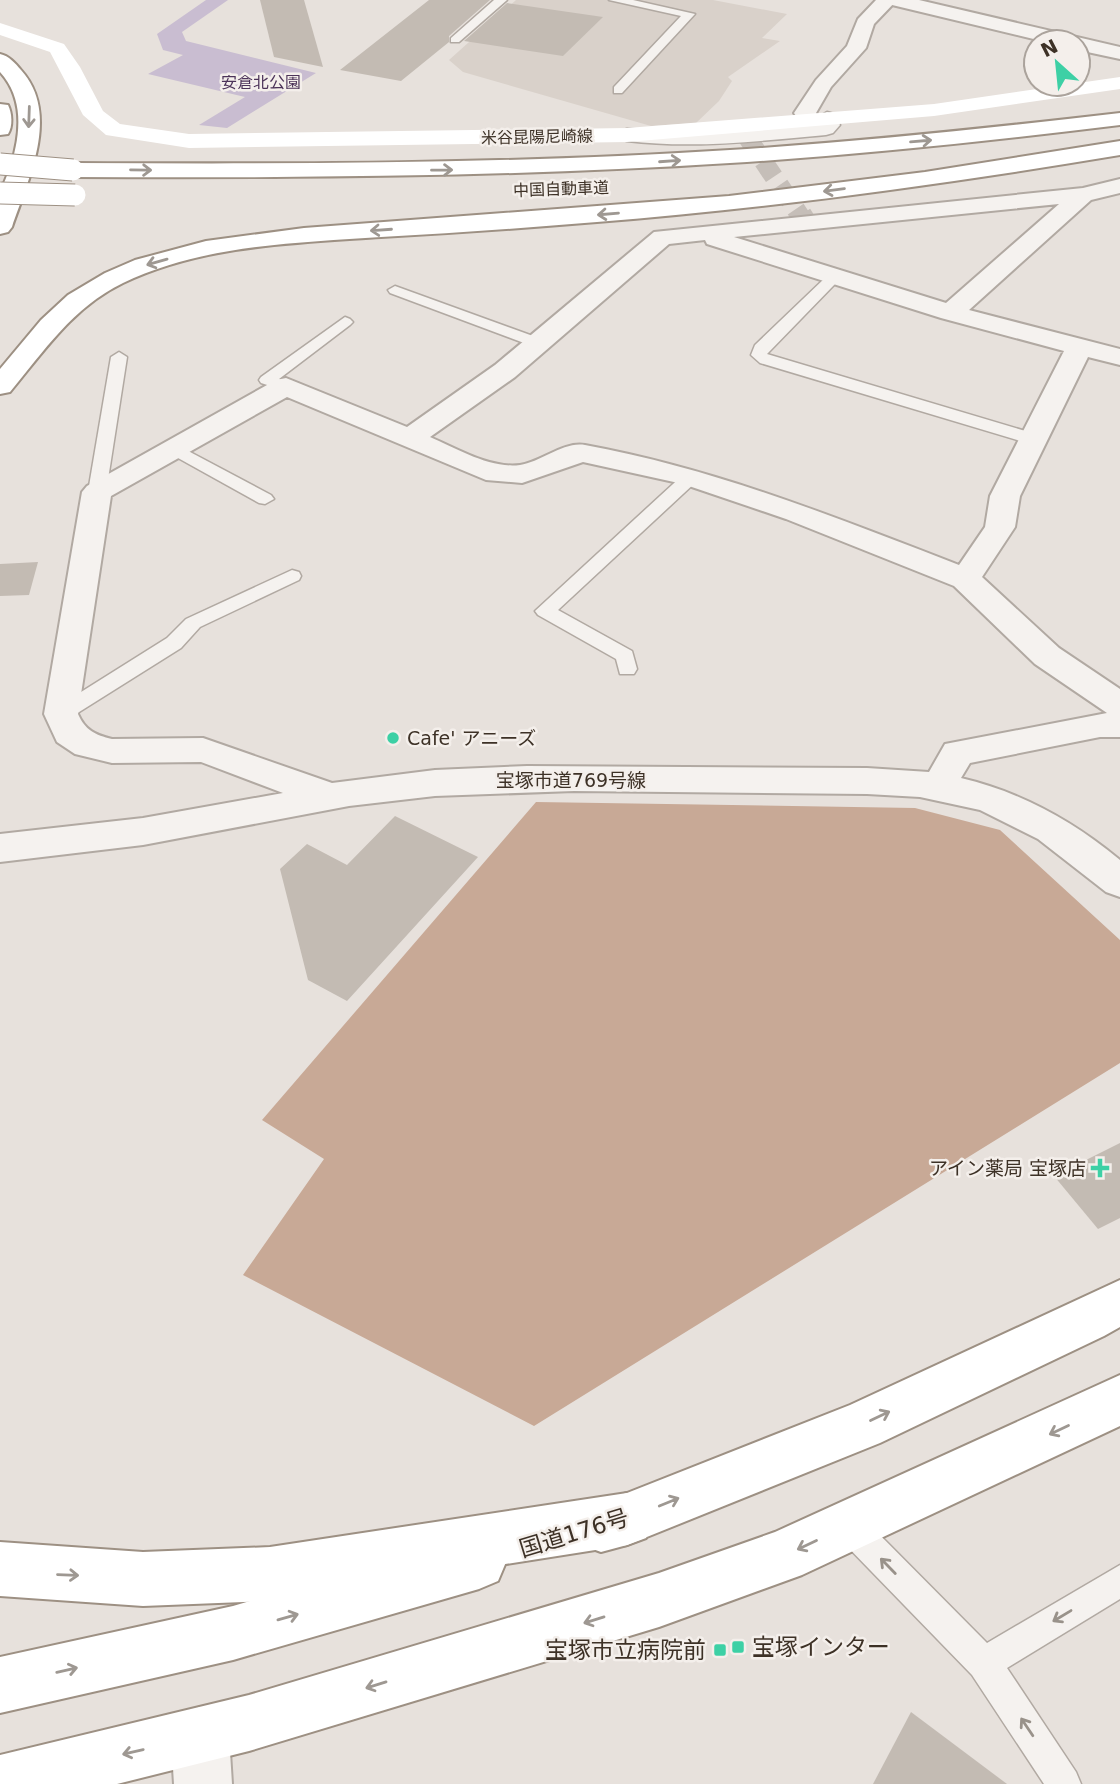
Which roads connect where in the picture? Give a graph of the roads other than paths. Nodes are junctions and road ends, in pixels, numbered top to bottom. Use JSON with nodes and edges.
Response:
{"nodes":[{"id":1,"x":500,"y":0,"type":"edge"},
{"id":2,"x":615,"y":0,"type":"edge"},
{"id":3,"x":888,"y":0,"type":"edge"},
{"id":4,"x":895,"y":0,"type":"edge"},
{"id":5,"x":0,"y":29,"type":"edge"},
{"id":6,"x":1022,"y":30,"type":"edge"},
{"id":7,"x":455,"y":40,"type":"dead end"},
{"id":8,"x":1092,"y":47,"type":"edge"},
{"id":9,"x":1120,"y":53,"type":"edge"},
{"id":10,"x":0,"y":60,"type":"edge"},
{"id":11,"x":1120,"y":83,"type":"edge"},
{"id":12,"x":618,"y":90,"type":"dead end"},
{"id":13,"x":0,"y":110,"type":"edge"},
{"id":14,"x":818,"y":119,"type":"junction"},
{"id":15,"x":1120,"y":119,"type":"edge"},
{"id":16,"x":0,"y":129,"type":"edge"},
{"id":17,"x":1120,"y":142,"type":"edge"},
{"id":18,"x":1120,"y":148,"type":"edge"},
{"id":19,"x":0,"y":166,"type":"edge"},
{"id":20,"x":744,"y":180,"type":"dead end"},
{"id":21,"x":1117,"y":188,"type":"edge"},
{"id":22,"x":0,"y":193,"type":"edge"},
{"id":23,"x":101,"y":195,"type":"dead end"},
{"id":24,"x":1083,"y":195,"type":"junction"},
{"id":25,"x":0,"y":227,"type":"edge"},
{"id":26,"x":702,"y":235,"type":"junction"},
{"id":27,"x":830,"y":281,"type":"dead end"},
{"id":28,"x":395,"y":290,"type":"dead end"},
{"id":29,"x":950,"y":313,"type":"junction"},
{"id":30,"x":345,"y":322,"type":"dead end"},
{"id":31,"x":538,"y":343,"type":"junction"},
{"id":32,"x":1079,"y":347,"type":"junction"},
{"id":33,"x":118,"y":357,"type":"dead end"},
{"id":34,"x":1120,"y":357,"type":"edge"},
{"id":35,"x":0,"y":386,"type":"edge"},
{"id":36,"x":286,"y":386,"type":"junction"},
{"id":37,"x":408,"y":439,"type":"junction"},
{"id":38,"x":1033,"y":439,"type":"junction"},
{"id":39,"x":175,"y":449,"type":"junction"},
{"id":40,"x":691,"y":477,"type":"junction"},
{"id":41,"x":97,"y":492,"type":"junction"},
{"id":42,"x":265,"y":499,"type":"dead end"},
{"id":43,"x":292,"y":576,"type":"dead end"},
{"id":44,"x":965,"y":579,"type":"junction"},
{"id":45,"x":627,"y":669,"type":"dead end"},
{"id":46,"x":1120,"y":705,"type":"edge"},
{"id":47,"x":61,"y":714,"type":"junction"},
{"id":48,"x":1120,"y":724,"type":"edge"},
{"id":49,"x":939,"y":786,"type":"junction"},
{"id":50,"x":331,"y":796,"type":"junction"},
{"id":51,"x":0,"y":848,"type":"edge"},
{"id":52,"x":1120,"y":882,"type":"edge"},
{"id":53,"x":1120,"y":1302,"type":"edge"},
{"id":54,"x":1120,"y":1400,"type":"edge"},
{"id":55,"x":626,"y":1519,"type":"junction"},
{"id":56,"x":849,"y":1526,"type":"junction"},
{"id":57,"x":0,"y":1569,"type":"edge"},
{"id":58,"x":1120,"y":1581,"type":"edge"},
{"id":59,"x":984,"y":1663,"type":"junction"},
{"id":60,"x":0,"y":1685,"type":"edge"},
{"id":61,"x":201,"y":1760,"type":"edge"},
{"id":62,"x":0,"y":1784,"type":"edge"},
{"id":63,"x":1065,"y":1784,"type":"edge"}],
"edges":[{"from":1,"to":7,"type":"lane"},
{"from":2,"to":12,"type":"lane"},
{"from":3,"to":14,"type":"street"},
{"from":4,"to":6,"type":"street"},
{"from":5,"to":14,"type":"main road","name":"米谷昆陽尼崎線"},
{"from":8,"to":9,"type":"street"},
{"from":10,"to":25,"type":"main road","one_way":true},
{"from":11,"to":14,"type":"main road","name":"米谷昆陽尼崎線"},
{"from":13,"to":16,"type":"main road"},
{"from":19,"to":15,"type":"main road","name":"中国自動車道","one_way":true,"bridge":true},
{"from":17,"to":20,"type":"main road"},
{"from":18,"to":35,"type":"main road","one_way":true},
{"from":21,"to":24,"type":"street"},
{"from":22,"to":23,"type":"main road","bridge":true},
{"from":24,"to":26,"type":"street"},
{"from":24,"to":29,"type":"street"},
{"from":26,"to":29,"type":"street"},
{"from":26,"to":31,"type":"street"},
{"from":27,"to":38,"type":"lane"},
{"from":28,"to":31,"type":"lane"},
{"from":29,"to":32,"type":"street"},
{"from":30,"to":36,"type":"lane"},
{"from":31,"to":37,"type":"street"},
{"from":32,"to":34,"type":"street"},
{"from":32,"to":38,"type":"street"},
{"from":33,"to":41,"type":"lane"},
{"from":36,"to":37,"type":"street"},
{"from":36,"to":39,"type":"street"},
{"from":37,"to":40,"type":"street"},
{"from":38,"to":44,"type":"street"},
{"from":39,"to":41,"type":"street"},
{"from":39,"to":42,"type":"lane"},
{"from":40,"to":44,"type":"street"},
{"from":40,"to":45,"type":"lane"},
{"from":41,"to":47,"type":"street"},
{"from":43,"to":47,"type":"lane"},
{"from":44,"to":46,"type":"street"},
{"from":47,"to":50,"type":"street"},
{"from":48,"to":49,"type":"street"},
{"from":49,"to":50,"type":"street","name":"宝塚市道769号線"},
{"from":49,"to":52,"type":"street","name":"宝塚市道769号線"},
{"from":50,"to":51,"type":"street","name":"宝塚市道769号線"},
{"from":55,"to":53,"type":"main road","name":"国道176号","one_way":true},
{"from":54,"to":56,"type":"main road","one_way":true},
{"from":57,"to":55,"type":"main road","one_way":true},
{"from":60,"to":55,"type":"main road","name":"国道176号","one_way":true},
{"from":59,"to":56,"type":"lane","one_way":true},
{"from":56,"to":61,"type":"main road","one_way":true},
{"from":58,"to":59,"type":"lane","one_way":true},
{"from":63,"to":59,"type":"lane","one_way":true},
{"from":61,"to":62,"type":"main road","one_way":true}]}
